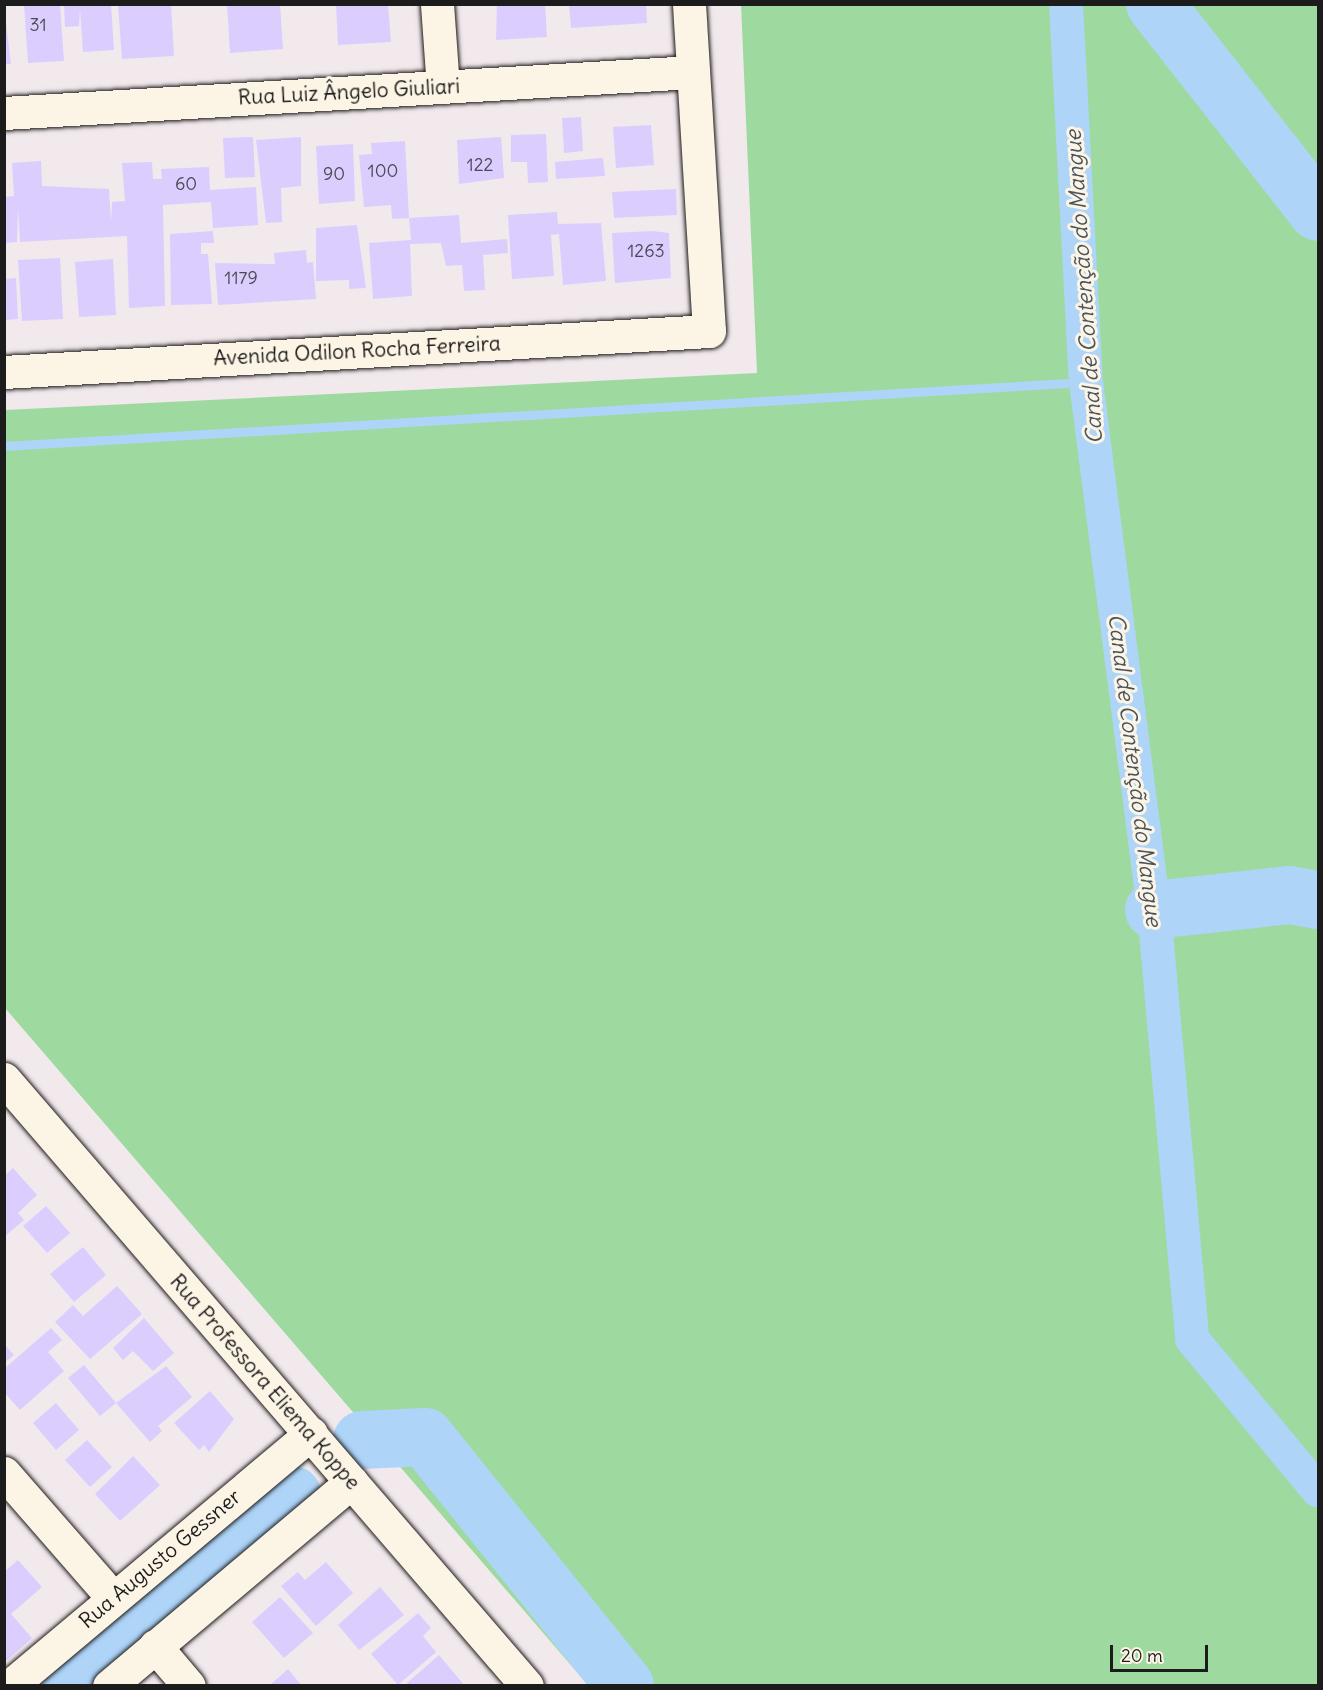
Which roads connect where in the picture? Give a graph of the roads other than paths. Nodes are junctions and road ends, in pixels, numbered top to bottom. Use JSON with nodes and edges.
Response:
{"nodes":[{"id":1,"x":437,"y":4,"type":"edge"},
{"id":2,"x":690,"y":4,"type":"edge"},
{"id":3,"x":693,"y":72,"type":"junction"},
{"id":4,"x":443,"y":87,"type":"junction"},
{"id":5,"x":4,"y":113,"type":"edge"},
{"id":6,"x":4,"y":372,"type":"edge"},
{"id":7,"x":4,"y":1079,"type":"edge"},
{"id":8,"x":311,"y":1433,"type":"junction"},
{"id":9,"x":4,"y":1473,"type":"edge"},
{"id":10,"x":351,"y":1482,"type":"junction"},
{"id":11,"x":113,"y":1598,"type":"junction"},
{"id":12,"x":155,"y":1646,"type":"junction"},
{"id":13,"x":10,"y":1686,"type":"edge"},
{"id":14,"x":109,"y":1686,"type":"edge"},
{"id":15,"x":189,"y":1686,"type":"edge"},
{"id":16,"x":526,"y":1686,"type":"edge"}],
"edges":[{"from":1,"to":4,"type":"street"},
{"from":2,"to":3,"type":"street"},
{"from":3,"to":4,"type":"street","name":"Rua Luiz Ângelo Giuliari"},
{"from":3,"to":6,"type":"street","name":"Avenida Odilon Rocha Ferreira"},
{"from":4,"to":5,"type":"street","name":"Rua Luiz Ângelo Giuliari"},
{"from":7,"to":8,"type":"street","name":"Rua Professora Eliema Koppe"},
{"from":8,"to":10,"type":"street","name":"Rua Professora Eliema Koppe"},
{"from":8,"to":11,"type":"street","name":"Rua Augusto Gessner"},
{"from":9,"to":11,"type":"street"},
{"from":10,"to":12,"type":"street"},
{"from":10,"to":16,"type":"street","name":"Rua Professora Eliema Koppe"},
{"from":11,"to":13,"type":"street","name":"Rua Augusto Gessner"},
{"from":12,"to":14,"type":"street"},
{"from":12,"to":15,"type":"street"}]}
